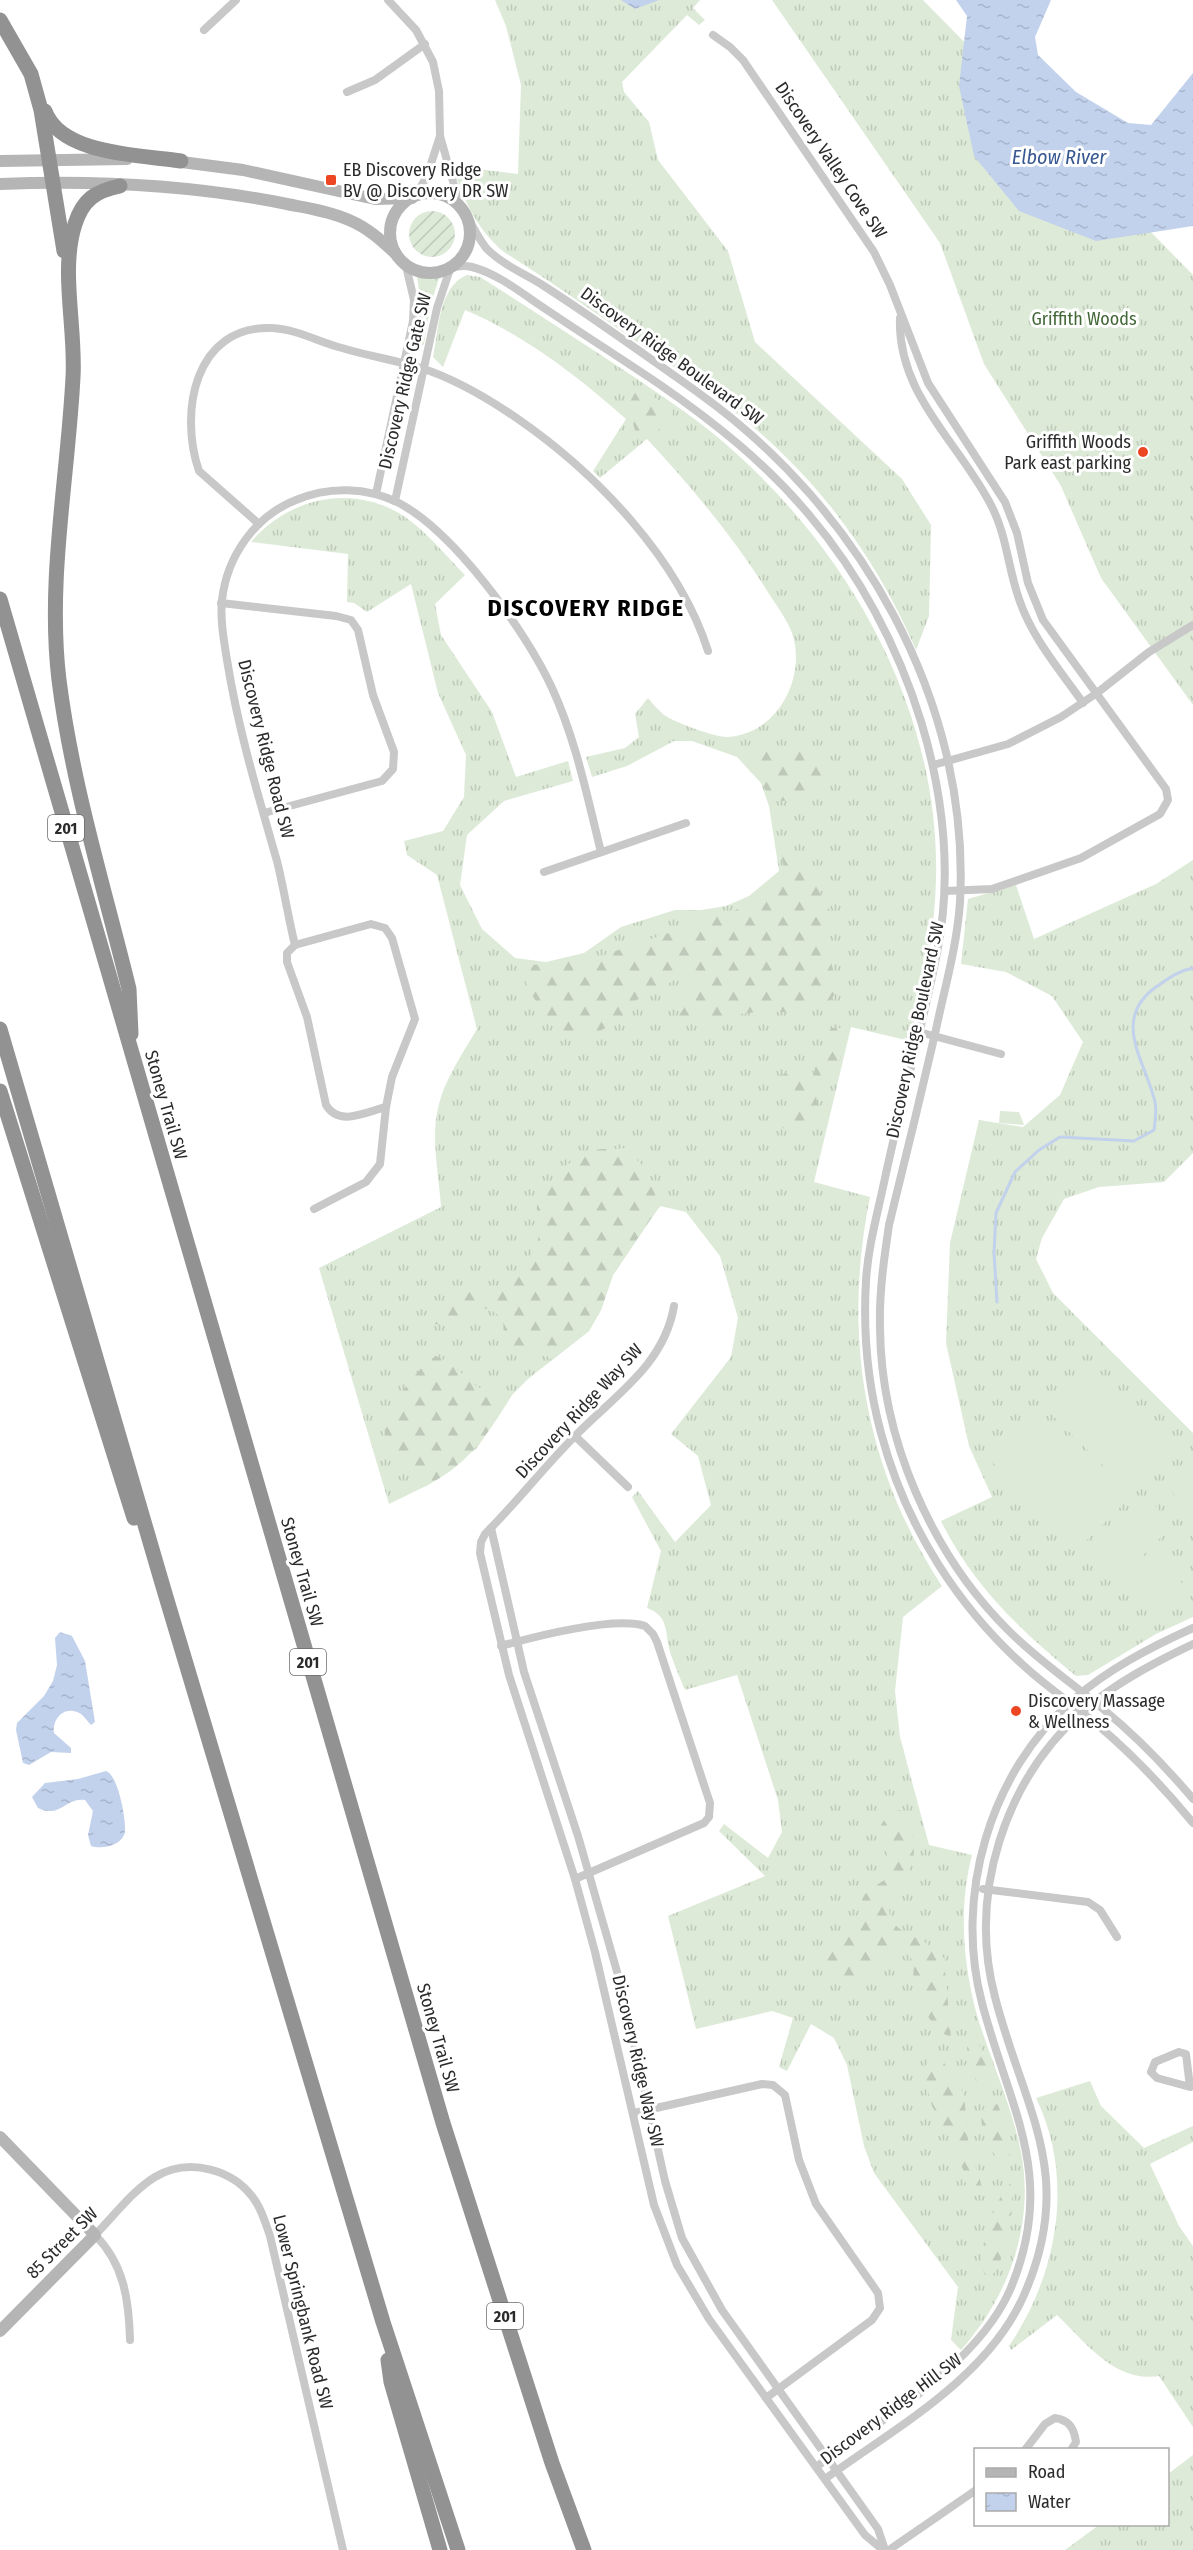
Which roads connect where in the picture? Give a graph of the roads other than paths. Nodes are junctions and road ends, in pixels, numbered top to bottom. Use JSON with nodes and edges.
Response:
{"nodes":[{"id":1,"x":236,"y":0,"type":"edge"},
{"id":2,"x":388,"y":0,"type":"edge"},
{"id":3,"x":0,"y":20,"type":"edge"},
{"id":4,"x":204,"y":30,"type":"dead end"},
{"id":5,"x":713,"y":34,"type":"dead end"},
{"id":6,"x":425,"y":44,"type":"junction"},
{"id":7,"x":32,"y":74,"type":"junction"},
{"id":8,"x":347,"y":93,"type":"dead end"},
{"id":9,"x":440,"y":136,"type":"junction"},
{"id":10,"x":50,"y":160,"type":"junction"},
{"id":11,"x":0,"y":161,"type":"edge"},
{"id":12,"x":181,"y":162,"type":"junction"},
{"id":13,"x":52,"y":182,"type":"junction"},
{"id":14,"x":0,"y":184,"type":"edge"},
{"id":15,"x":120,"y":186,"type":"junction"},
{"id":16,"x":414,"y":196,"type":"junction"},
{"id":17,"x":460,"y":206,"type":"junction"},
{"id":18,"x":468,"y":218,"type":"junction"},
{"id":19,"x":396,"y":254,"type":"junction"},
{"id":20,"x":406,"y":266,"type":"junction"},
{"id":21,"x":451,"y":268,"type":"junction"},
{"id":22,"x":71,"y":298,"type":"junction"},
{"id":23,"x":900,"y":318,"type":"junction"},
{"id":24,"x":405,"y":363,"type":"junction"},
{"id":25,"x":424,"y":369,"type":"junction"},
{"id":26,"x":380,"y":496,"type":"junction"},
{"id":27,"x":395,"y":501,"type":"junction"},
{"id":28,"x":259,"y":524,"type":"junction"},
{"id":29,"x":0,"y":599,"type":"edge"},
{"id":30,"x":221,"y":603,"type":"junction"},
{"id":31,"x":1193,"y":625,"type":"edge"},
{"id":32,"x":708,"y":651,"type":"dead end"},
{"id":33,"x":1097,"y":693,"type":"junction"},
{"id":34,"x":1083,"y":703,"type":"junction"},
{"id":35,"x":948,"y":762,"type":"junction"},
{"id":36,"x":933,"y":765,"type":"junction"},
{"id":37,"x":264,"y":813,"type":"junction"},
{"id":38,"x":686,"y":823,"type":"dead end"},
{"id":39,"x":602,"y":852,"type":"junction"},
{"id":40,"x":544,"y":872,"type":"dead end"},
{"id":41,"x":945,"y":891,"type":"junction"},
{"id":42,"x":960,"y":892,"type":"junction"},
{"id":43,"x":295,"y":945,"type":"junction"},
{"id":44,"x":0,"y":1029,"type":"edge"},
{"id":45,"x":918,"y":1032,"type":"junction"},
{"id":46,"x":934,"y":1036,"type":"junction"},
{"id":47,"x":1001,"y":1054,"type":"dead end"},
{"id":48,"x":132,"y":1058,"type":"junction"},
{"id":49,"x":0,"y":1091,"type":"edge"},
{"id":50,"x":386,"y":1107,"type":"junction"},
{"id":51,"x":888,"y":1166,"type":"junction"},
{"id":52,"x":903,"y":1169,"type":"junction"},
{"id":53,"x":314,"y":1209,"type":"dead end"},
{"id":54,"x":866,"y":1284,"type":"junction"},
{"id":55,"x":881,"y":1285,"type":"junction"},
{"id":56,"x":674,"y":1306,"type":"dead end"},
{"id":57,"x":890,"y":1409,"type":"junction"},
{"id":58,"x":876,"y":1412,"type":"junction"},
{"id":59,"x":575,"y":1436,"type":"junction"},
{"id":60,"x":628,"y":1487,"type":"dead end"},
{"id":61,"x":491,"y":1528,"type":"junction"},
{"id":62,"x":164,"y":1590,"type":"junction"},
{"id":63,"x":980,"y":1598,"type":"junction"},
{"id":64,"x":968,"y":1607,"type":"junction"},
{"id":65,"x":1193,"y":1628,"type":"edge"},
{"id":66,"x":515,"y":1642,"type":"junction"},
{"id":67,"x":1193,"y":1644,"type":"edge"},
{"id":68,"x":501,"y":1646,"type":"junction"},
{"id":69,"x":1082,"y":1692,"type":"junction"},
{"id":70,"x":1070,"y":1702,"type":"junction"},
{"id":71,"x":1094,"y":1702,"type":"junction"},
{"id":72,"x":1082,"y":1712,"type":"junction"},
{"id":73,"x":552,"y":1756,"type":"junction"},
{"id":74,"x":537,"y":1762,"type":"junction"},
{"id":75,"x":1192,"y":1796,"type":"edge"},
{"id":76,"x":1178,"y":1804,"type":"junction"},
{"id":77,"x":994,"y":1811,"type":"junction"},
{"id":78,"x":1008,"y":1816,"type":"junction"},
{"id":79,"x":1193,"y":1823,"type":"edge"},
{"id":80,"x":590,"y":1873,"type":"junction"},
{"id":81,"x":575,"y":1880,"type":"junction"},
{"id":82,"x":974,"y":1888,"type":"junction"},
{"id":83,"x":988,"y":1890,"type":"junction"},
{"id":84,"x":1117,"y":1937,"type":"dead end"},
{"id":85,"x":622,"y":1989,"type":"junction"},
{"id":86,"x":606,"y":1993,"type":"junction"},
{"id":87,"x":995,"y":1998,"type":"junction"},
{"id":88,"x":982,"y":2001,"type":"junction"},
{"id":89,"x":1192,"y":2091,"type":"edge"},
{"id":90,"x":1029,"y":2097,"type":"junction"},
{"id":91,"x":1014,"y":2102,"type":"junction"},
{"id":92,"x":650,"y":2110,"type":"junction"},
{"id":93,"x":634,"y":2113,"type":"junction"},
{"id":94,"x":0,"y":2137,"type":"edge"},
{"id":95,"x":150,"y":2181,"type":"joint"},
{"id":96,"x":95,"y":2235,"type":"junction"},
{"id":97,"x":692,"y":2258,"type":"junction"},
{"id":98,"x":677,"y":2265,"type":"junction"},
{"id":99,"x":383,"y":2322,"type":"junction"},
{"id":100,"x":0,"y":2331,"type":"edge"},
{"id":101,"x":130,"y":2340,"type":"dead end"},
{"id":102,"x":779,"y":2388,"type":"junction"},
{"id":103,"x":766,"y":2398,"type":"junction"},
{"id":104,"x":1026,"y":2448,"type":"edge"},
{"id":105,"x":1072,"y":2448,"type":"edge"},
{"id":106,"x":829,"y":2457,"type":"junction"},
{"id":107,"x":816,"y":2467,"type":"junction"},
{"id":108,"x":838,"y":2470,"type":"junction"},
{"id":109,"x":825,"y":2479,"type":"junction"},
{"id":110,"x":974,"y":2491,"type":"edge"},
{"id":111,"x":568,"y":2509,"type":"junction"},
{"id":112,"x":343,"y":2550,"type":"edge"},
{"id":113,"x":440,"y":2550,"type":"edge"},
{"id":114,"x":458,"y":2550,"type":"edge"},
{"id":115,"x":584,"y":2550,"type":"edge"},
{"id":116,"x":594,"y":2550,"type":"edge"},
{"id":117,"x":886,"y":2550,"type":"edge"}],
"edges":[{"from":1,"to":4,"type":"street"},
{"from":2,"to":6,"type":"street"},
{"from":3,"to":7,"type":"highway"},
{"from":5,"to":23,"type":"street","name":"Discovery Valley Cove SW"},
{"from":6,"to":8,"type":"street"},
{"from":6,"to":9,"type":"street"},
{"from":7,"to":10,"type":"highway"},
{"from":7,"to":12,"type":"highway"},
{"from":9,"to":16,"type":"street"},
{"from":9,"to":17,"type":"street"},
{"from":10,"to":11,"type":"street"},
{"from":10,"to":12,"type":"street"},
{"from":10,"to":13,"type":"highway"},
{"from":12,"to":16,"type":"street"},
{"from":13,"to":14,"type":"street"},
{"from":13,"to":15,"type":"street"},
{"from":13,"to":22,"type":"highway"},
{"from":15,"to":19,"type":"street"},
{"from":15,"to":22,"type":"highway"},
{"from":16,"to":17,"type":"street"},
{"from":16,"to":19,"type":"street"},
{"from":17,"to":18,"type":"street"},
{"from":18,"to":21,"type":"street"},
{"from":18,"to":35,"type":"street","name":"Discovery Ridge Boulevard SW"},
{"from":19,"to":20,"type":"street"},
{"from":20,"to":21,"type":"street"},
{"from":20,"to":24,"type":"street","name":"Discovery Ridge Gate SW"},
{"from":21,"to":25,"type":"street","name":"Discovery Ridge Gate SW"},
{"from":21,"to":36,"type":"street","name":"Discovery Ridge Boulevard SW"},
{"from":22,"to":48,"type":"highway"},
{"from":23,"to":33,"type":"street","name":"Discovery Valley Cove SW"},
{"from":23,"to":34,"type":"street","name":"Discovery Valley Cove SW"},
{"from":24,"to":25,"type":"street"},
{"from":24,"to":26,"type":"street","name":"Discovery Ridge Gate SW"},
{"from":24,"to":28,"type":"street"},
{"from":25,"to":27,"type":"street","name":"Discovery Ridge Gate SW"},
{"from":25,"to":32,"type":"street"},
{"from":26,"to":27,"type":"street","name":"Discovery Ridge Road SW"},
{"from":26,"to":28,"type":"street","name":"Discovery Ridge Road SW"},
{"from":27,"to":39,"type":"street","name":"Discovery Ridge Road SW"},
{"from":28,"to":30,"type":"street","name":"Discovery Ridge Road SW"},
{"from":29,"to":48,"type":"highway","name":"Stoney Trail SW","number":"201"},
{"from":30,"to":37,"type":"street","name":"Discovery Ridge Road SW"},
{"from":30,"to":37,"type":"street"},
{"from":31,"to":33,"type":"street"},
{"from":33,"to":34,"type":"street"},
{"from":33,"to":42,"type":"street","name":"Discovery Valley Cove SW"},
{"from":34,"to":35,"type":"street"},
{"from":35,"to":36,"type":"street"},
{"from":35,"to":42,"type":"street","name":"Discovery Ridge Boulevard SW"},
{"from":36,"to":41,"type":"street","name":"Discovery Ridge Boulevard SW"},
{"from":37,"to":43,"type":"street","name":"Discovery Ridge Road SW"},
{"from":38,"to":39,"type":"street"},
{"from":39,"to":40,"type":"street"},
{"from":41,"to":42,"type":"street"},
{"from":41,"to":45,"type":"street","name":"Discovery Ridge Boulevard SW"},
{"from":42,"to":46,"type":"street","name":"Discovery Ridge Boulevard SW"},
{"from":43,"to":50,"type":"street"},
{"from":43,"to":50,"type":"street"},
{"from":44,"to":62,"type":"highway"},
{"from":45,"to":46,"type":"street"},
{"from":45,"to":51,"type":"street","name":"Discovery Ridge Boulevard SW"},
{"from":46,"to":47,"type":"street"},
{"from":46,"to":52,"type":"street","name":"Discovery Ridge Boulevard SW"},
{"from":48,"to":111,"type":"highway","name":"Stoney Trail SW","number":"201"},
{"from":49,"to":62,"type":"highway"},
{"from":50,"to":53,"type":"street"},
{"from":51,"to":52,"type":"street"},
{"from":51,"to":54,"type":"street","name":"Discovery Ridge Boulevard SW"},
{"from":52,"to":55,"type":"street","name":"Discovery Ridge Boulevard SW"},
{"from":54,"to":55,"type":"street"},
{"from":54,"to":58,"type":"street","name":"Discovery Ridge Boulevard SW"},
{"from":55,"to":57,"type":"street","name":"Discovery Ridge Boulevard SW"},
{"from":56,"to":59,"type":"street","name":"Discovery Ridge Way SW"},
{"from":57,"to":58,"type":"street"},
{"from":57,"to":63,"type":"street","name":"Discovery Ridge Boulevard SW"},
{"from":58,"to":64,"type":"street","name":"Discovery Ridge Boulevard SW"},
{"from":59,"to":60,"type":"street"},
{"from":59,"to":61,"type":"street","name":"Discovery Ridge Way SW"},
{"from":61,"to":66,"type":"street","name":"Discovery Ridge Way SW"},
{"from":61,"to":68,"type":"street","name":"Discovery Ridge Way SW"},
{"from":62,"to":99,"type":"highway"},
{"from":63,"to":64,"type":"street"},
{"from":63,"to":69,"type":"street","name":"Discovery Ridge Boulevard SW"},
{"from":64,"to":70,"type":"street","name":"Discovery Ridge Boulevard SW"},
{"from":65,"to":69,"type":"street","name":"Discovery Ridge Hill SW"},
{"from":66,"to":68,"type":"street"},
{"from":66,"to":73,"type":"street","name":"Discovery Ridge Way SW"},
{"from":66,"to":80,"type":"street"},
{"from":67,"to":71,"type":"street","name":"Discovery Ridge Hill SW"},
{"from":68,"to":74,"type":"street","name":"Discovery Ridge Way SW"},
{"from":69,"to":70,"type":"street","name":"Discovery Ridge Hill SW"},
{"from":69,"to":71,"type":"street","name":"Discovery Ridge Boulevard SW"},
{"from":70,"to":72,"type":"street","name":"Discovery Ridge Boulevard SW"},
{"from":70,"to":77,"type":"street","name":"Discovery Ridge Hill SW"},
{"from":71,"to":72,"type":"street","name":"Discovery Ridge Hill SW"},
{"from":71,"to":75,"type":"street","name":"Discovery Ridge Boulevard SW"},
{"from":72,"to":76,"type":"street","name":"Discovery Ridge Boulevard SW"},
{"from":72,"to":78,"type":"street","name":"Discovery Ridge Hill SW"},
{"from":73,"to":74,"type":"street"},
{"from":73,"to":80,"type":"street","name":"Discovery Ridge Way SW"},
{"from":74,"to":81,"type":"street","name":"Discovery Ridge Way SW"},
{"from":75,"to":76,"type":"street"},
{"from":76,"to":79,"type":"street","name":"Discovery Ridge Boulevard SW"},
{"from":77,"to":78,"type":"street"},
{"from":77,"to":82,"type":"street","name":"Discovery Ridge Hill SW"},
{"from":78,"to":83,"type":"street","name":"Discovery Ridge Hill SW"},
{"from":80,"to":81,"type":"street"},
{"from":80,"to":85,"type":"street","name":"Discovery Ridge Way SW"},
{"from":81,"to":86,"type":"street","name":"Discovery Ridge Way SW"},
{"from":82,"to":83,"type":"street"},
{"from":82,"to":88,"type":"street","name":"Discovery Ridge Hill SW"},
{"from":83,"to":84,"type":"street"},
{"from":83,"to":87,"type":"street","name":"Discovery Ridge Hill SW"},
{"from":85,"to":86,"type":"street"},
{"from":85,"to":92,"type":"street","name":"Discovery Ridge Way SW"},
{"from":86,"to":93,"type":"street","name":"Discovery Ridge Way SW"},
{"from":87,"to":88,"type":"street"},
{"from":87,"to":90,"type":"street","name":"Discovery Ridge Hill SW"},
{"from":88,"to":91,"type":"street","name":"Discovery Ridge Hill SW"},
{"from":89,"to":89,"type":"street"},
{"from":90,"to":91,"type":"street"},
{"from":90,"to":108,"type":"street","name":"Discovery Ridge Hill SW"},
{"from":91,"to":106,"type":"street","name":"Discovery Ridge Hill SW"},
{"from":92,"to":93,"type":"street"},
{"from":92,"to":97,"type":"street","name":"Discovery Ridge Way SW"},
{"from":92,"to":102,"type":"street"},
{"from":93,"to":98,"type":"street","name":"Discovery Ridge Way SW"},
{"from":94,"to":96,"type":"street"},
{"from":95,"to":96,"type":"street","name":"85 Street SW"},
{"from":95,"to":112,"type":"street","name":"Lower Springbank Road SW"},
{"from":96,"to":100,"type":"street","name":"85 Street SW"},
{"from":96,"to":101,"type":"street"},
{"from":97,"to":98,"type":"street"},
{"from":97,"to":102,"type":"street","name":"Discovery Ridge Way SW"},
{"from":98,"to":103,"type":"street","name":"Discovery Ridge Way SW"},
{"from":99,"to":113,"type":"highway"},
{"from":99,"to":114,"type":"highway"},
{"from":102,"to":103,"type":"street"},
{"from":102,"to":106,"type":"street","name":"Discovery Ridge Way SW"},
{"from":103,"to":107,"type":"street","name":"Discovery Ridge Way SW"},
{"from":104,"to":105,"type":"street"},
{"from":106,"to":107,"type":"street","name":"Discovery Ridge Hill SW"},
{"from":106,"to":108,"type":"street","name":"Discovery Ridge Way SW"},
{"from":107,"to":109,"type":"street","name":"Discovery Ridge Way SW"},
{"from":108,"to":109,"type":"street","name":"Discovery Ridge Hill SW"},
{"from":108,"to":117,"type":"street","name":"Discovery Ridge Way SW"},
{"from":109,"to":117,"type":"street","name":"Discovery Ridge Way SW"},
{"from":110,"to":117,"type":"street"},
{"from":111,"to":115,"type":"highway","name":"Stoney Trail SW","number":"201"},
{"from":111,"to":116,"type":"highway"}]}
